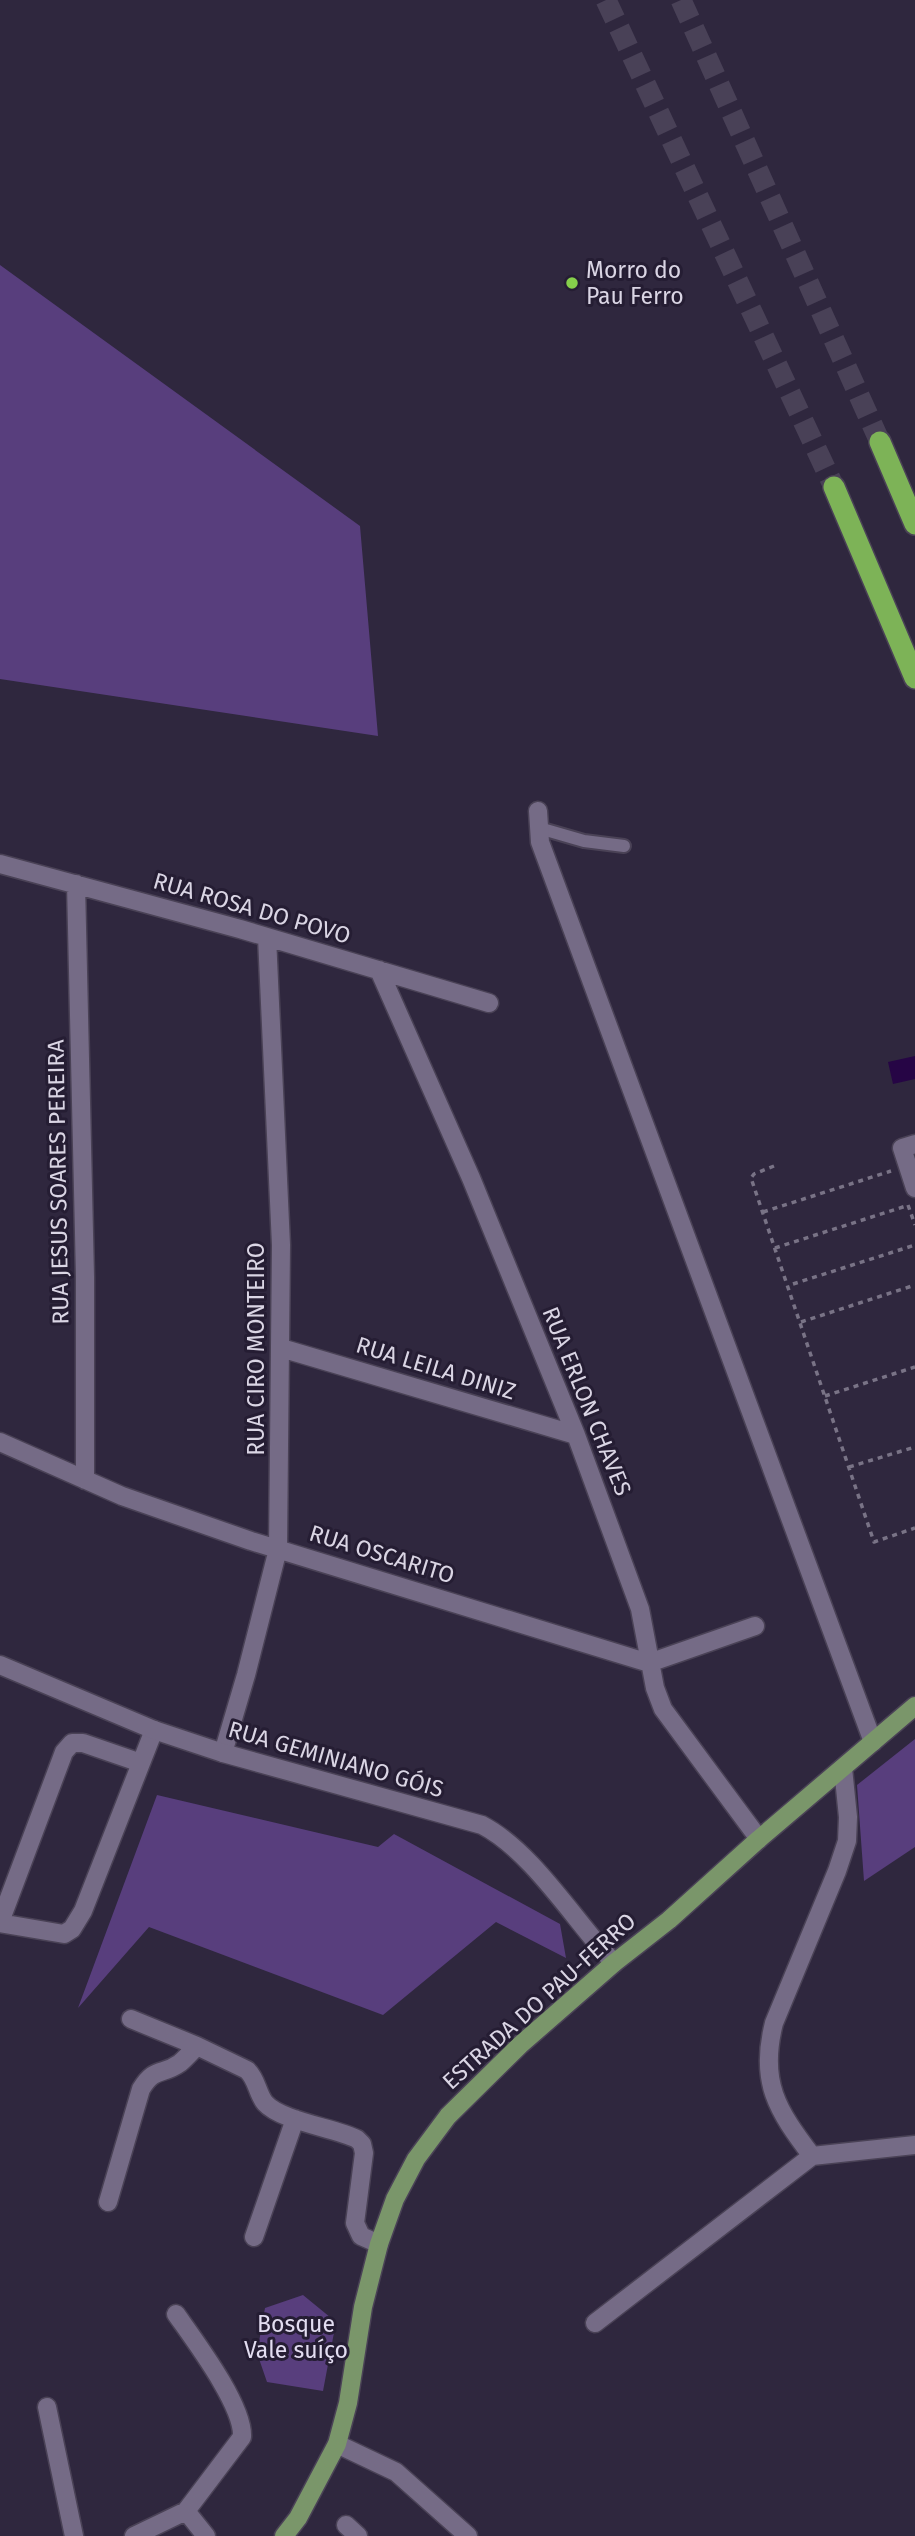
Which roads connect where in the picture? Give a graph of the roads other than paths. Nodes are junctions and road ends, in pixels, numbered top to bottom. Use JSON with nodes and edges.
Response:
{"nodes":[{"id":1,"x":880,"y":442,"type":"tunnel mouth"},
{"id":2,"x":834,"y":487,"type":"tunnel mouth"},
{"id":3,"x":915,"y":524,"type":"edge"},
{"id":4,"x":915,"y":678,"type":"edge"},
{"id":5,"x":539,"y":819,"type":"joint"},
{"id":6,"x":624,"y":846,"type":"dead end"},
{"id":7,"x":0,"y":864,"type":"edge"},
{"id":8,"x":76,"y":884,"type":"junction"},
{"id":9,"x":267,"y":937,"type":"junction"},
{"id":10,"x":379,"y":970,"type":"junction"},
{"id":11,"x":489,"y":1003,"type":"dead end"},
{"id":12,"x":915,"y":1144,"type":"edge"},
{"id":13,"x":915,"y":1188,"type":"edge"},
{"id":14,"x":281,"y":1348,"type":"junction"},
{"id":15,"x":576,"y":1435,"type":"junction"},
{"id":16,"x":0,"y":1442,"type":"edge"},
{"id":17,"x":85,"y":1480,"type":"junction"},
{"id":18,"x":278,"y":1549,"type":"junction"},
{"id":19,"x":755,"y":1626,"type":"dead end"},
{"id":20,"x":649,"y":1662,"type":"junction"},
{"id":21,"x":0,"y":1665,"type":"edge"},
{"id":22,"x":915,"y":1706,"type":"edge"},
{"id":23,"x":154,"y":1730,"type":"junction"},
{"id":24,"x":873,"y":1742,"type":"junction"},
{"id":25,"x":223,"y":1753,"type":"junction"},
{"id":26,"x":141,"y":1763,"type":"junction"},
{"id":27,"x":843,"y":1768,"type":"junction"},
{"id":28,"x":759,"y":1839,"type":"junction"},
{"id":29,"x":0,"y":1923,"type":"edge"},
{"id":30,"x":614,"y":1963,"type":"junction"},
{"id":31,"x":131,"y":2019,"type":"dead end"},
{"id":32,"x":197,"y":2046,"type":"junction"},
{"id":33,"x":295,"y":2119,"type":"junction"},
{"id":34,"x":915,"y":2145,"type":"edge"},
{"id":35,"x":812,"y":2156,"type":"junction"},
{"id":36,"x":108,"y":2202,"type":"dead end"},
{"id":37,"x":254,"y":2237,"type":"dead end"},
{"id":38,"x":379,"y":2244,"type":"junction"},
{"id":39,"x":176,"y":2314,"type":"dead end"},
{"id":40,"x":595,"y":2323,"type":"dead end"},
{"id":41,"x":47,"y":2407,"type":"dead end"},
{"id":42,"x":337,"y":2444,"type":"junction"},
{"id":43,"x":186,"y":2511,"type":"junction"},
{"id":44,"x":75,"y":2536,"type":"edge"},
{"id":45,"x":134,"y":2536,"type":"edge"},
{"id":46,"x":206,"y":2536,"type":"edge"},
{"id":47,"x":284,"y":2536,"type":"edge"},
{"id":48,"x":468,"y":2536,"type":"edge"}],
"edges":[{"from":1,"to":3,"type":"highway"},
{"from":2,"to":4,"type":"highway"},
{"from":5,"to":6,"type":"lane"},
{"from":5,"to":24,"type":"street"},
{"from":7,"to":8,"type":"street","name":"RUA ROSA DO POVO"},
{"from":8,"to":9,"type":"street","name":"RUA ROSA DO POVO"},
{"from":8,"to":17,"type":"street","name":"RUA JESUS SOARES PEREIRA"},
{"from":9,"to":10,"type":"street","name":"RUA ROSA DO POVO"},
{"from":9,"to":14,"type":"street","name":"RUA CIRO MONTEIRO"},
{"from":10,"to":11,"type":"street","name":"RUA ROSA DO POVO"},
{"from":10,"to":15,"type":"street","name":"RUA ERLON CHAVES"},
{"from":12,"to":13,"type":"street"},
{"from":14,"to":15,"type":"street","name":"RUA LEILA DINIZ"},
{"from":14,"to":18,"type":"street","name":"RUA CIRO MONTEIRO"},
{"from":15,"to":20,"type":"street","name":"RUA ERLON CHAVES"},
{"from":16,"to":17,"type":"street","name":"RUA OSCARITO"},
{"from":17,"to":18,"type":"street","name":"RUA OSCARITO"},
{"from":18,"to":20,"type":"street","name":"RUA OSCARITO"},
{"from":18,"to":25,"type":"street","name":"RUA CIRO MONTEIRO"},
{"from":19,"to":20,"type":"street"},
{"from":20,"to":28,"type":"street","name":"RUA ERLON CHAVES"},
{"from":21,"to":23,"type":"street","name":"RUA GEMINIANO GÓIS"},
{"from":22,"to":24,"type":"main road","name":"ESTRADA DO PAU-FERRO"},
{"from":23,"to":25,"type":"street","name":"RUA GEMINIANO GÓIS"},
{"from":23,"to":26,"type":"street"},
{"from":24,"to":27,"type":"main road","name":"ESTRADA DO PAU-FERRO"},
{"from":25,"to":30,"type":"street","name":"RUA GEMINIANO GÓIS"},
{"from":26,"to":29,"type":"street"},
{"from":26,"to":29,"type":"street"},
{"from":27,"to":28,"type":"main road","name":"ESTRADA DO PAU-FERRO"},
{"from":27,"to":35,"type":"street"},
{"from":28,"to":30,"type":"main road","name":"ESTRADA DO PAU-FERRO"},
{"from":30,"to":38,"type":"main road","name":"ESTRADA DO PAU-FERRO"},
{"from":31,"to":32,"type":"street"},
{"from":32,"to":33,"type":"street"},
{"from":32,"to":36,"type":"street"},
{"from":33,"to":37,"type":"street"},
{"from":33,"to":38,"type":"street"},
{"from":34,"to":35,"type":"street"},
{"from":35,"to":40,"type":"street"},
{"from":38,"to":42,"type":"main road","name":"ESTRADA DO PAU-FERRO"},
{"from":39,"to":43,"type":"street"},
{"from":41,"to":44,"type":"street"},
{"from":42,"to":47,"type":"main road","name":"ESTRADA DO PAU-FERRO"},
{"from":42,"to":48,"type":"street"},
{"from":43,"to":45,"type":"street"},
{"from":43,"to":46,"type":"street"}]}
